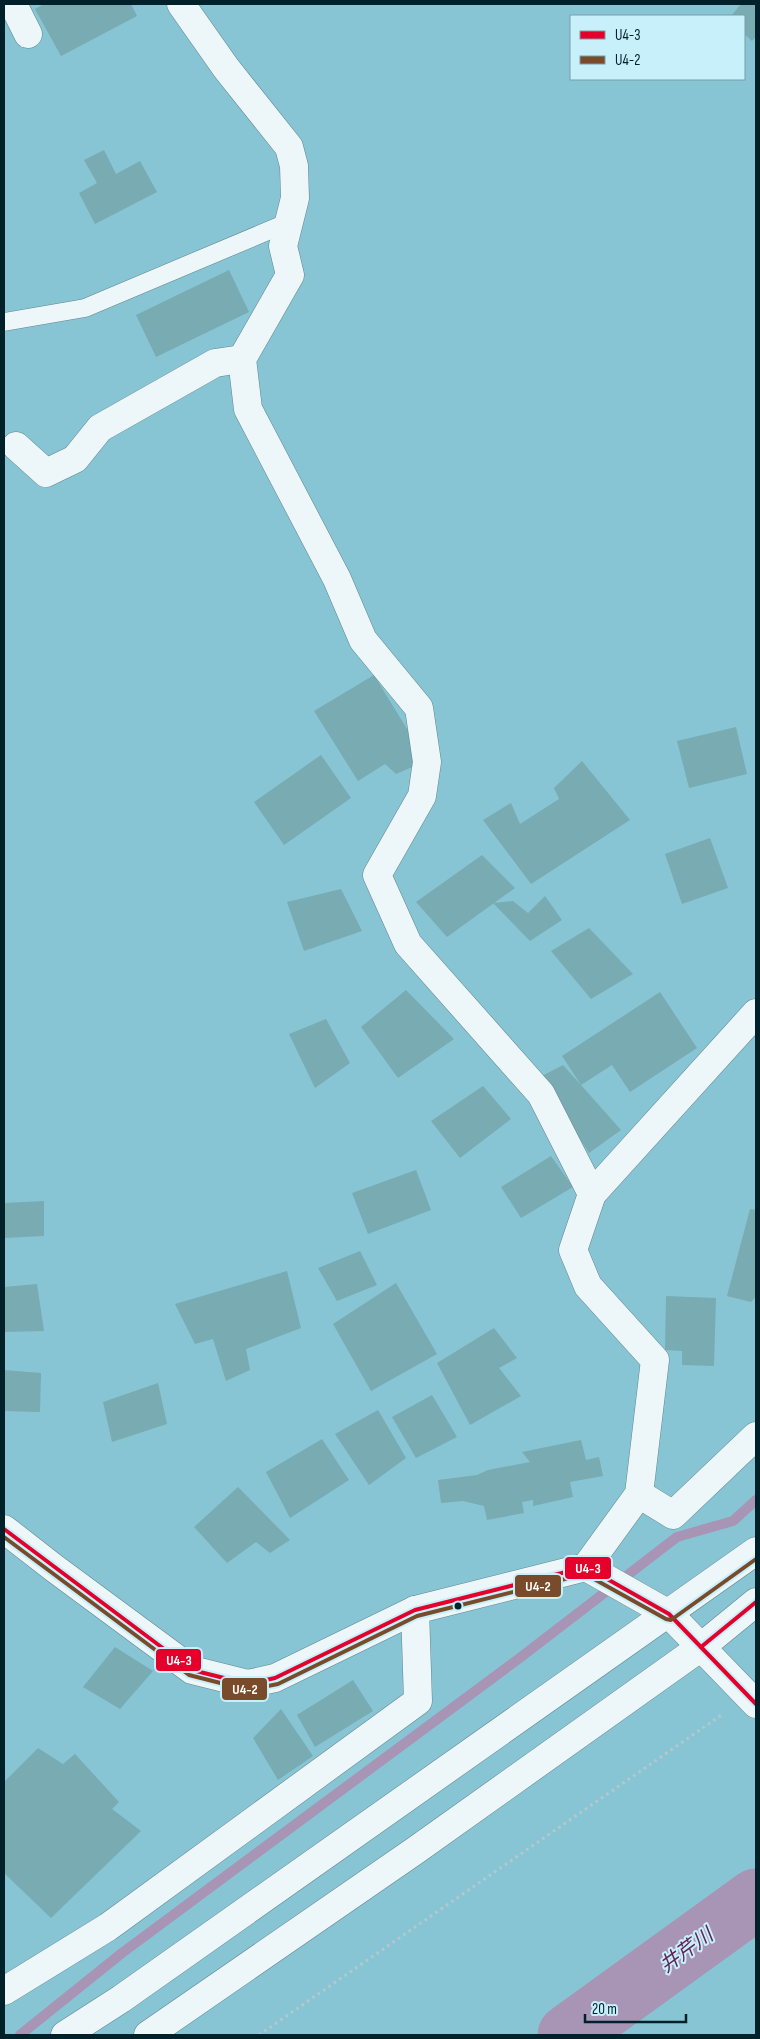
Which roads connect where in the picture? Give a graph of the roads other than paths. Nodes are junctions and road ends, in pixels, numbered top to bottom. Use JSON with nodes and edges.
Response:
{"nodes":[{"id":1,"x":13,"y":4,"type":"edge"},
{"id":2,"x":181,"y":4,"type":"edge"},
{"id":3,"x":28,"y":34,"type":"dead end"},
{"id":4,"x":289,"y":222,"type":"junction"},
{"id":5,"x":4,"y":322,"type":"edge"},
{"id":6,"x":242,"y":358,"type":"junction"},
{"id":7,"x":16,"y":446,"type":"dead end"},
{"id":8,"x":756,"y":1013,"type":"edge"},
{"id":9,"x":592,"y":1194,"type":"junction"},
{"id":10,"x":756,"y":1436,"type":"edge"},
{"id":11,"x":639,"y":1494,"type":"junction"},
{"id":12,"x":4,"y":1528,"type":"edge"},
{"id":13,"x":756,"y":1551,"type":"edge"},
{"id":14,"x":586,"y":1567,"type":"junction"},
{"id":15,"x":756,"y":1602,"type":"edge"},
{"id":16,"x":415,"y":1610,"type":"junction"},
{"id":17,"x":669,"y":1614,"type":"junction"},
{"id":18,"x":701,"y":1647,"type":"junction"},
{"id":19,"x":752,"y":1701,"type":"edge"},
{"id":20,"x":4,"y":1991,"type":"edge"},
{"id":21,"x":65,"y":2035,"type":"edge"},
{"id":22,"x":148,"y":2035,"type":"edge"}],
"edges":[{"from":1,"to":3,"type":"street"},
{"from":2,"to":4,"type":"street"},
{"from":4,"to":5,"type":"lane"},
{"from":4,"to":6,"type":"street"},
{"from":6,"to":7,"type":"street"},
{"from":6,"to":9,"type":"street"},
{"from":8,"to":9,"type":"street"},
{"from":9,"to":11,"type":"street"},
{"from":10,"to":11,"type":"street"},
{"from":11,"to":14,"type":"street"},
{"from":12,"to":16,"type":"street"},
{"from":13,"to":17,"type":"street"},
{"from":14,"to":16,"type":"street"},
{"from":14,"to":17,"type":"street"},
{"from":15,"to":18,"type":"street"},
{"from":16,"to":20,"type":"street"},
{"from":17,"to":18,"type":"street"},
{"from":17,"to":21,"type":"street"},
{"from":18,"to":19,"type":"street"},
{"from":18,"to":22,"type":"street"}]}
